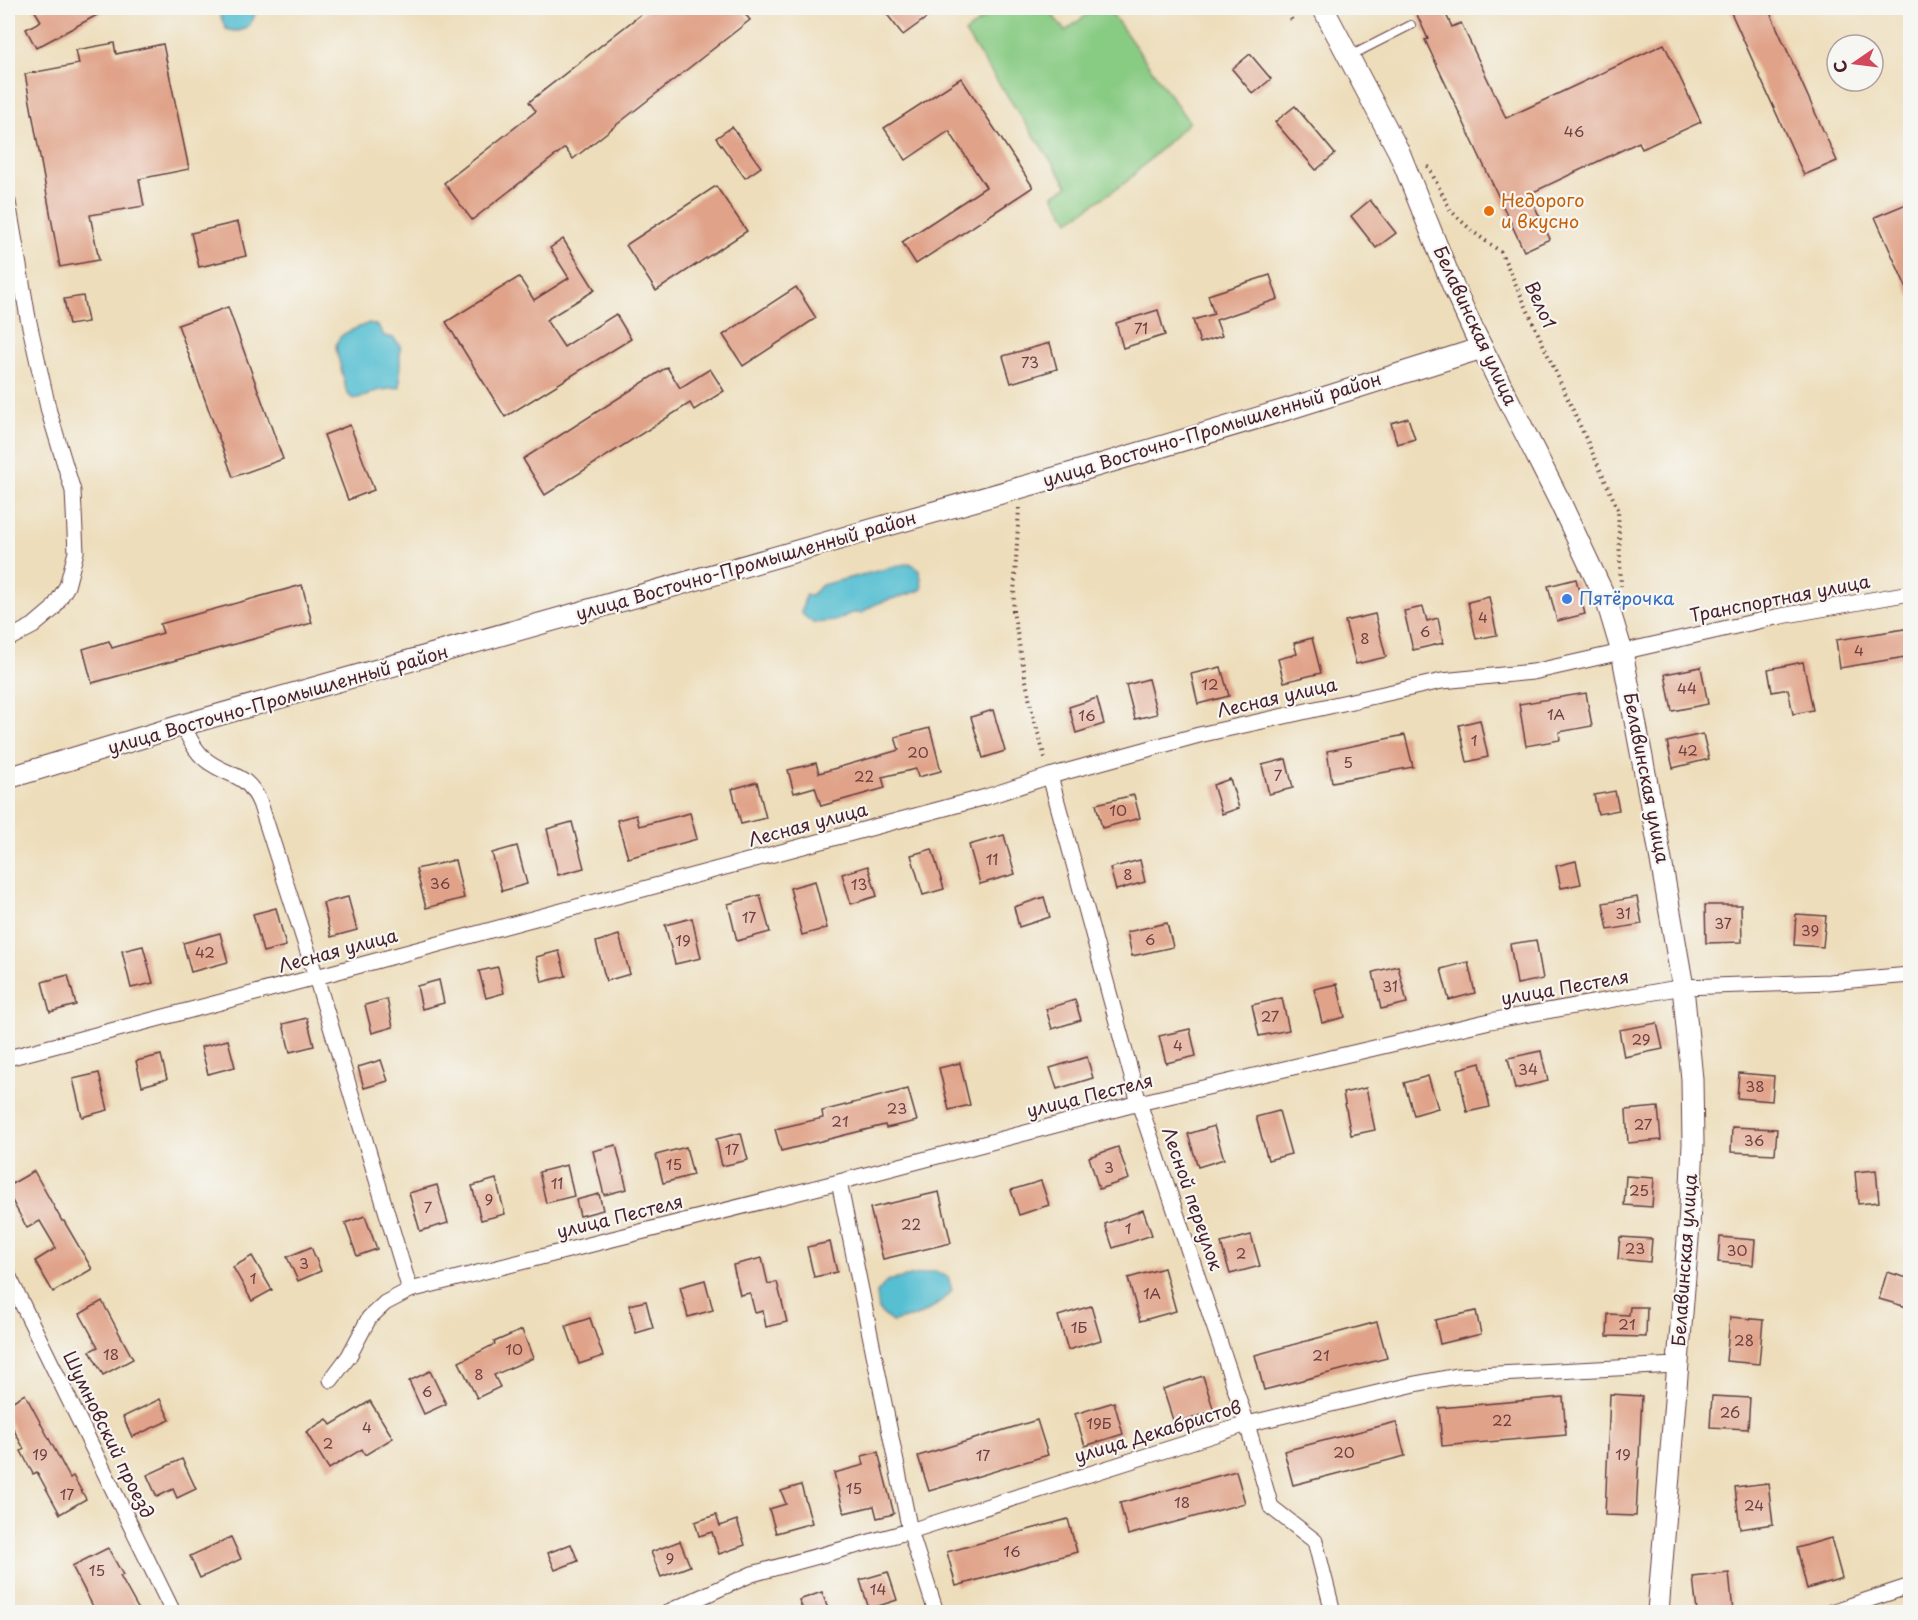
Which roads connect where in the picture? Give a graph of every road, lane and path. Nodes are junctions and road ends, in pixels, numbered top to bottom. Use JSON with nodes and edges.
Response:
{"nodes":[{"id":1,"x":1285,"y":8,"type":"edge"},
{"id":2,"x":1323,"y":8,"type":"edge"},
{"id":3,"x":1293,"y":22,"type":"dead end"},
{"id":4,"x":1411,"y":25,"type":"dead end"},
{"id":5,"x":1349,"y":57,"type":"junction"},
{"id":6,"x":1425,"y":160,"type":"dead end"},
{"id":7,"x":8,"y":202,"type":"edge"},
{"id":8,"x":1482,"y":348,"type":"junction"},
{"id":9,"x":1020,"y":487,"type":"junction"},
{"id":10,"x":1622,"y":590,"type":"dead end"},
{"id":11,"x":1911,"y":594,"type":"edge"},
{"id":12,"x":8,"y":639,"type":"edge"},
{"id":13,"x":1622,"y":652,"type":"junction"},
{"id":14,"x":183,"y":726,"type":"junction"},
{"id":15,"x":1050,"y":776,"type":"junction"},
{"id":16,"x":8,"y":778,"type":"edge"},
{"id":17,"x":1911,"y":975,"type":"edge"},
{"id":18,"x":316,"y":977,"type":"junction"},
{"id":19,"x":1683,"y":987,"type":"junction"},
{"id":20,"x":8,"y":1058,"type":"edge"},
{"id":21,"x":1138,"y":1104,"type":"junction"},
{"id":22,"x":839,"y":1182,"type":"junction"},
{"id":23,"x":8,"y":1275,"type":"edge"},
{"id":24,"x":410,"y":1290,"type":"junction"},
{"id":25,"x":1676,"y":1365,"type":"junction"},
{"id":26,"x":331,"y":1380,"type":"dead end"},
{"id":27,"x":1247,"y":1424,"type":"junction"},
{"id":28,"x":910,"y":1531,"type":"junction"},
{"id":29,"x":1911,"y":1586,"type":"edge"},
{"id":30,"x":173,"y":1612,"type":"edge"},
{"id":31,"x":668,"y":1612,"type":"edge"},
{"id":32,"x":936,"y":1612,"type":"edge"},
{"id":33,"x":1333,"y":1612,"type":"edge"},
{"id":34,"x":1658,"y":1612,"type":"edge"},
{"id":35,"x":1831,"y":1612,"type":"edge"}],
"edges":[{"from":1,"to":3,"type":"path"},
{"from":2,"to":5,"type":"main road","name":"Белавинская улица"},
{"from":4,"to":5,"type":"lane"},
{"from":5,"to":8,"type":"main road","name":"Белавинская улица"},
{"from":6,"to":10,"type":"path","name":"Вело1"},
{"from":7,"to":12,"type":"street"},
{"from":8,"to":9,"type":"main road","name":"улица Восточно-Промышленный район"},
{"from":8,"to":13,"type":"main road","name":"Белавинская улица"},
{"from":9,"to":14,"type":"main road","name":"улица Восточно-Промышленный район"},
{"from":9,"to":15,"type":"path"},
{"from":11,"to":13,"type":"street","name":"Транспортная улица"},
{"from":13,"to":15,"type":"street","name":"Лесная улица"},
{"from":13,"to":19,"type":"main road","name":"Белавинская улица"},
{"from":14,"to":16,"type":"main road","name":"улица Восточно-Промышленный район"},
{"from":14,"to":18,"type":"street"},
{"from":15,"to":18,"type":"street","name":"Лесная улица"},
{"from":15,"to":21,"type":"street","name":"Лесной переулок"},
{"from":17,"to":19,"type":"street","name":"улица Пестеля"},
{"from":18,"to":20,"type":"street","name":"Лесная улица"},
{"from":18,"to":24,"type":"street"},
{"from":19,"to":21,"type":"street","name":"улица Пестеля"},
{"from":19,"to":25,"type":"main road","name":"Белавинская улица"},
{"from":21,"to":22,"type":"street","name":"улица Пестеля"},
{"from":21,"to":27,"type":"street","name":"Лесной переулок"},
{"from":22,"to":24,"type":"street","name":"улица Пестеля"},
{"from":22,"to":28,"type":"street"},
{"from":23,"to":30,"type":"street","name":"Шумновский проезд"},
{"from":24,"to":26,"type":"street","name":"улица Пестеля"},
{"from":25,"to":27,"type":"street","name":"улица Декабристов"},
{"from":25,"to":34,"type":"main road","name":"Белавинская улица"},
{"from":27,"to":28,"type":"street","name":"улица Декабристов"},
{"from":27,"to":33,"type":"street","name":"Лесной переулок"},
{"from":28,"to":31,"type":"street","name":"улица Декабристов"},
{"from":28,"to":32,"type":"street"},
{"from":29,"to":35,"type":"street"}]}
